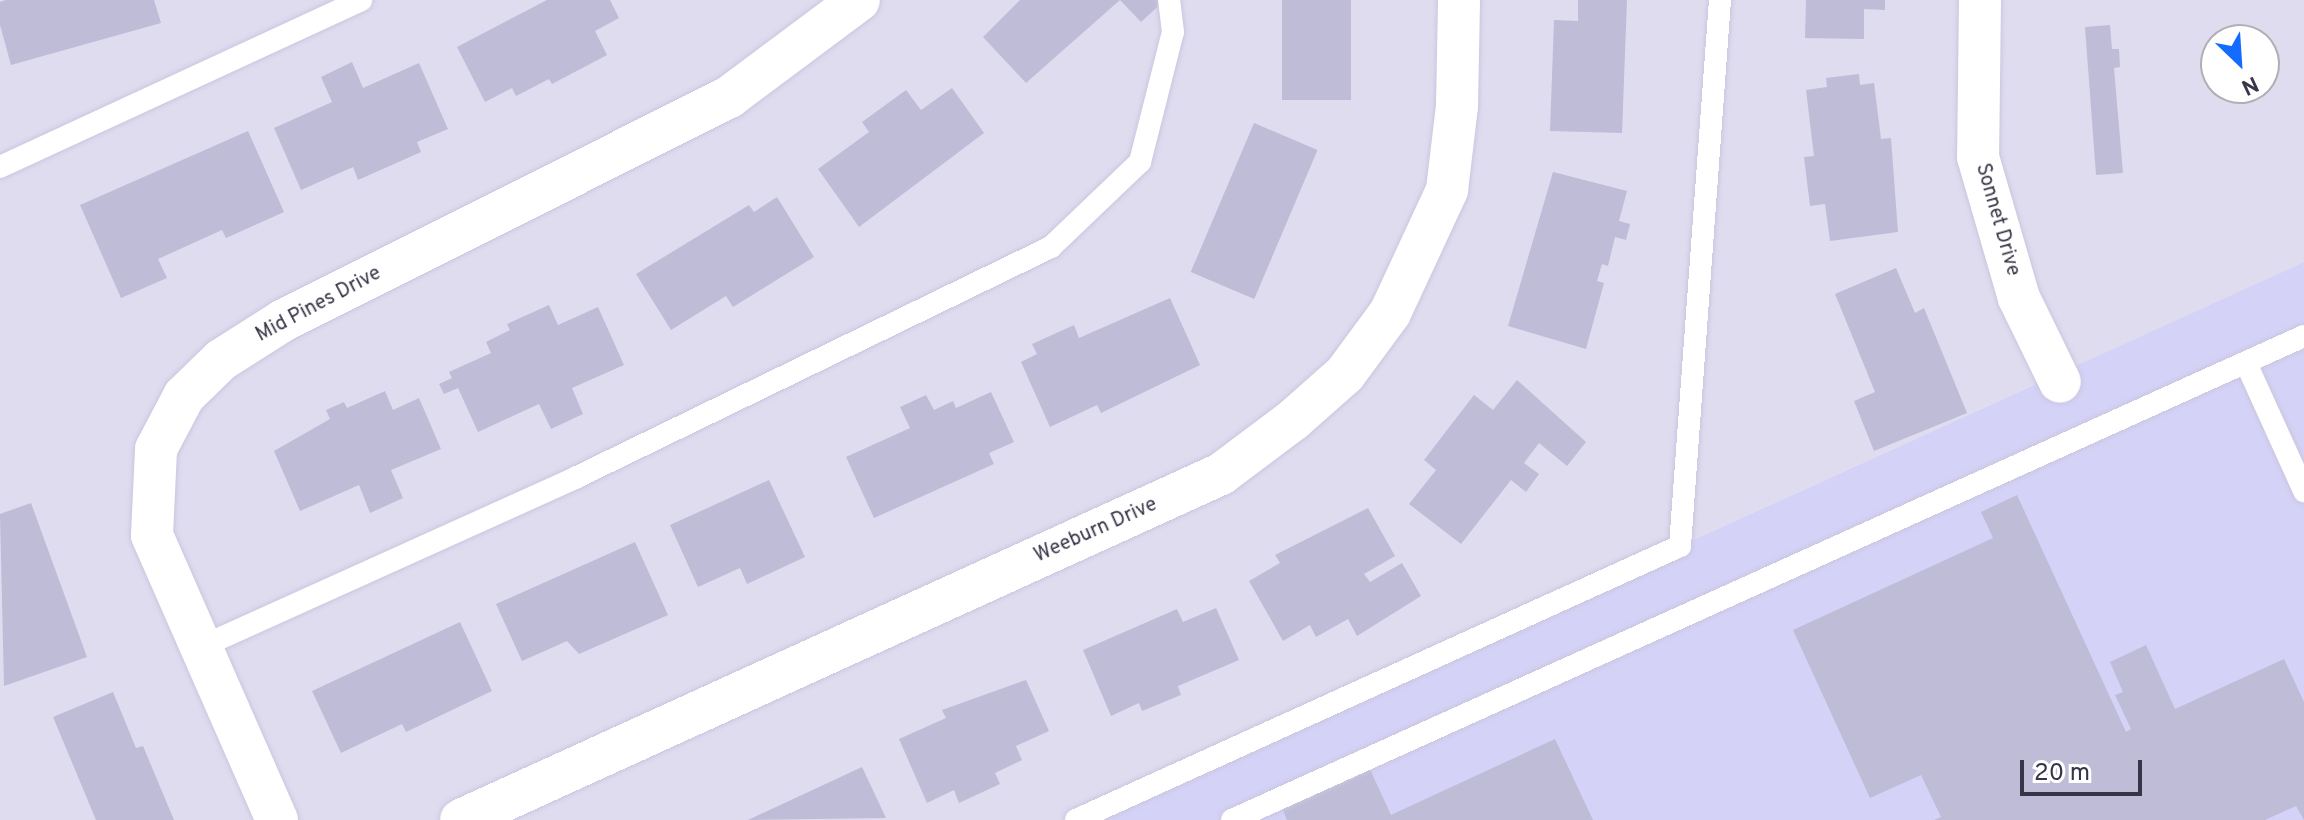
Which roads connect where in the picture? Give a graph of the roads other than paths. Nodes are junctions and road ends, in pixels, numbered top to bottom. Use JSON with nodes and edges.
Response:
{"nodes":[{"id":1,"x":361,"y":0,"type":"edge"},
{"id":2,"x":859,"y":0,"type":"edge"},
{"id":3,"x":1169,"y":0,"type":"edge"},
{"id":4,"x":1459,"y":0,"type":"edge"},
{"id":5,"x":1720,"y":0,"type":"edge"},
{"id":6,"x":1980,"y":0,"type":"edge"},
{"id":7,"x":0,"y":167,"type":"edge"},
{"id":8,"x":2304,"y":336,"type":"edge"},
{"id":9,"x":2246,"y":363,"type":"junction"},
{"id":10,"x":2060,"y":382,"type":"dead end"},
{"id":11,"x":2304,"y":491,"type":"edge"},
{"id":12,"x":201,"y":647,"type":"junction"},
{"id":13,"x":277,"y":820,"type":"edge"},
{"id":14,"x":461,"y":820,"type":"edge"},
{"id":15,"x":1076,"y":820,"type":"edge"},
{"id":16,"x":1232,"y":820,"type":"edge"}],
"edges":[{"from":1,"to":7,"type":"lane"},
{"from":2,"to":12,"type":"street","name":"Mid Pines Drive"},
{"from":3,"to":12,"type":"lane"},
{"from":4,"to":14,"type":"street","name":"Weeburn Drive"},
{"from":5,"to":15,"type":"lane"},
{"from":6,"to":10,"type":"street","name":"Sonnet Drive"},
{"from":8,"to":9,"type":"lane"},
{"from":9,"to":11,"type":"lane"},
{"from":9,"to":16,"type":"lane"},
{"from":12,"to":13,"type":"street","name":"Mid Pines Drive"}]}
